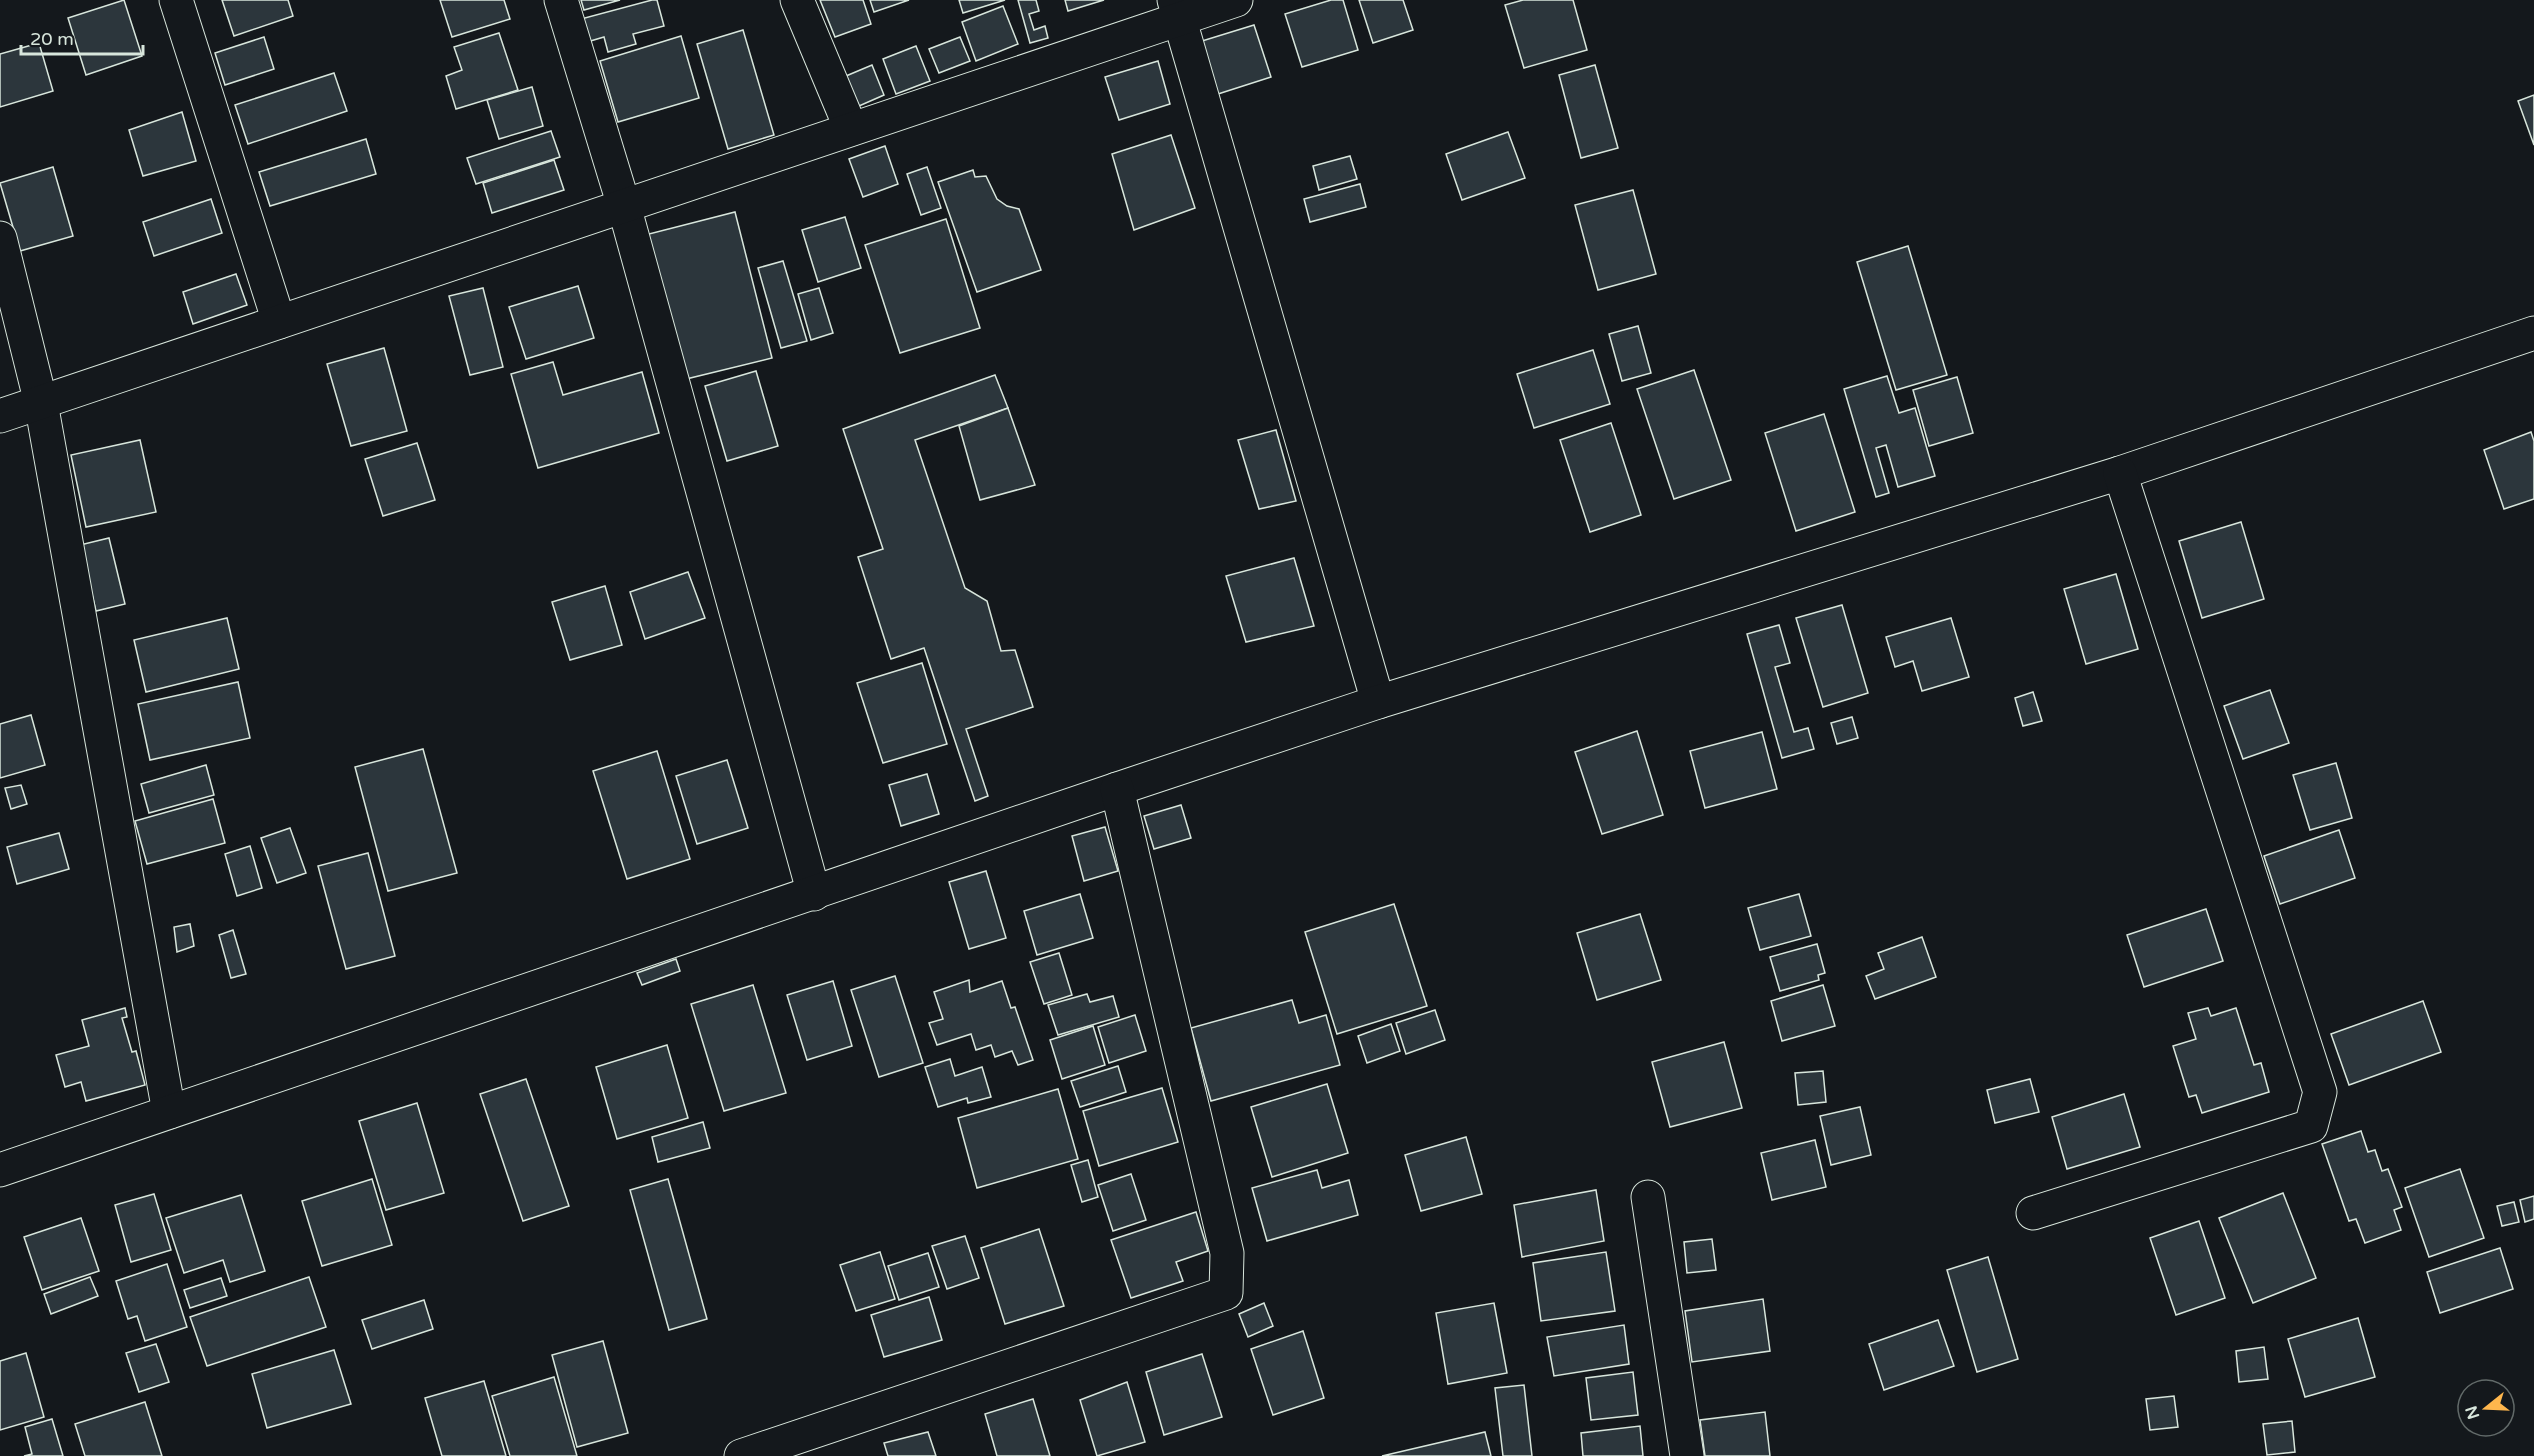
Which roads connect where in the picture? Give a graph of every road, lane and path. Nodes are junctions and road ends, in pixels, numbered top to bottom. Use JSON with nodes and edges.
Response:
{"nodes":[{"id":1,"x":176,"y":0,"type":"edge"},
{"id":2,"x":561,"y":0,"type":"edge"},
{"id":3,"x":797,"y":0,"type":"edge"},
{"id":4,"x":1236,"y":0,"type":"edge"},
{"id":5,"x":1177,"y":9,"type":"edge"},
{"id":6,"x":851,"y":129,"type":"junction"},
{"id":7,"x":624,"y":206,"type":"junction"},
{"id":8,"x":0,"y":238,"type":"edge"},
{"id":9,"x":279,"y":322,"type":"junction"},
{"id":10,"x":2534,"y":333,"type":"edge"},
{"id":11,"x":41,"y":403,"type":"junction"},
{"id":12,"x":0,"y":416,"type":"edge"},
{"id":13,"x":2120,"y":473,"type":"junction"},
{"id":14,"x":1378,"y":702,"type":"junction"},
{"id":15,"x":1117,"y":789,"type":"junction"},
{"id":16,"x":814,"y":894,"type":"junction"},
{"id":17,"x":169,"y":1112,"type":"junction"},
{"id":18,"x":0,"y":1170,"type":"edge"},
{"id":19,"x":1648,"y":1197,"type":"dead end"},
{"id":20,"x":2034,"y":1213,"type":"dead end"},
{"id":21,"x":741,"y":1456,"type":"edge"},
{"id":22,"x":1687,"y":1456,"type":"edge"}],
"edges":[{"from":1,"to":9,"type":"street"},
{"from":2,"to":7,"type":"street"},
{"from":3,"to":6,"type":"street"},
{"from":4,"to":5,"type":"street"},
{"from":5,"to":6,"type":"street"},
{"from":5,"to":14,"type":"street"},
{"from":6,"to":7,"type":"street"},
{"from":7,"to":9,"type":"street"},
{"from":7,"to":16,"type":"street"},
{"from":8,"to":11,"type":"street"},
{"from":9,"to":11,"type":"street"},
{"from":10,"to":13,"type":"street"},
{"from":11,"to":12,"type":"street"},
{"from":11,"to":17,"type":"street"},
{"from":13,"to":14,"type":"street"},
{"from":13,"to":20,"type":"street"},
{"from":14,"to":15,"type":"street"},
{"from":15,"to":16,"type":"street"},
{"from":15,"to":21,"type":"street"},
{"from":16,"to":17,"type":"street"},
{"from":17,"to":18,"type":"street"},
{"from":19,"to":22,"type":"street"}]}
